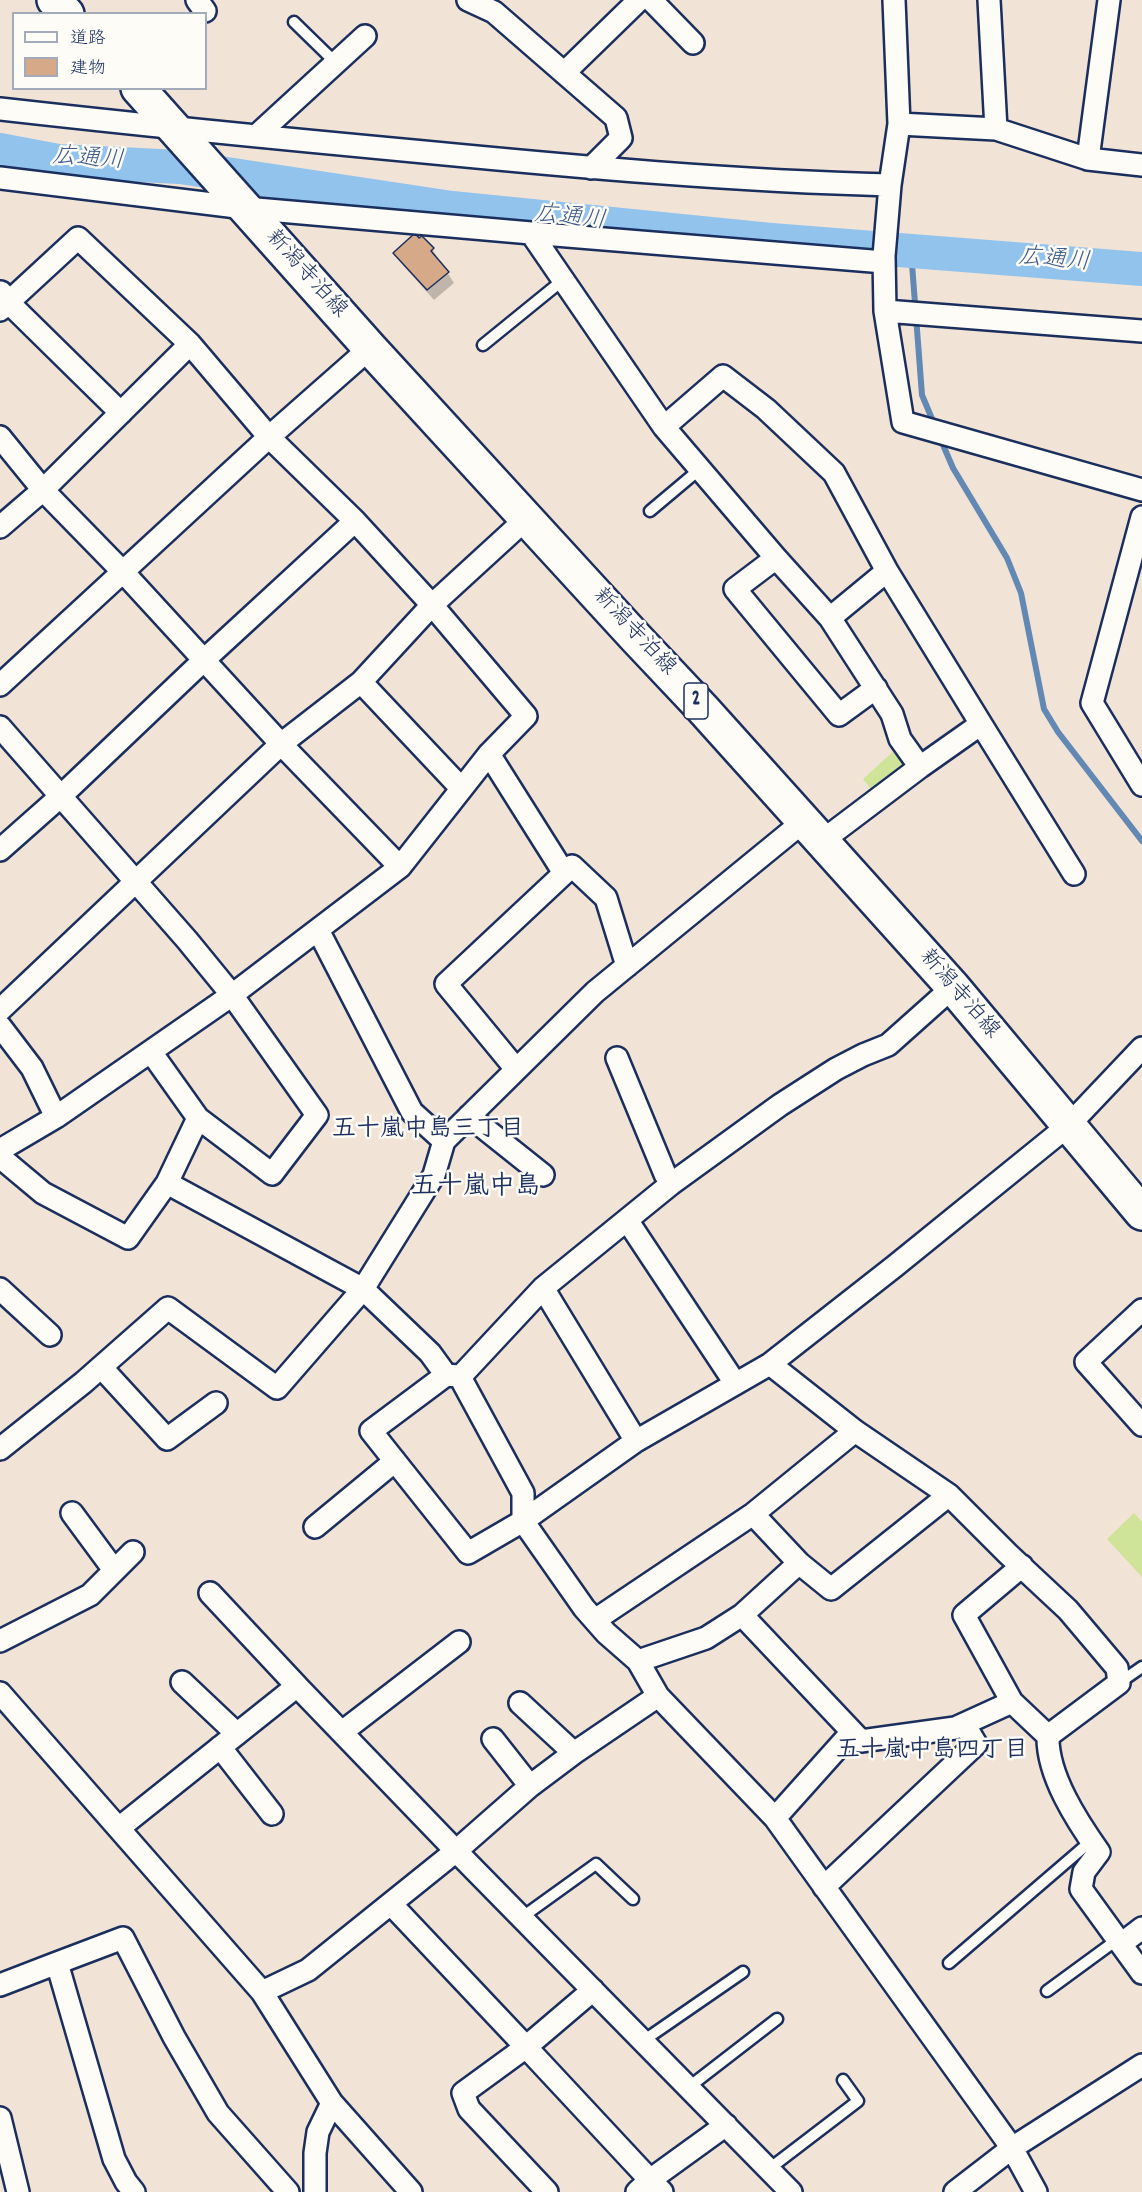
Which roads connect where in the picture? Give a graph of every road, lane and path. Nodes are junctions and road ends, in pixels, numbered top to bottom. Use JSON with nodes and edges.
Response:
{"nodes":[{"id":1,"x":54,"y":0,"type":"edge"},
{"id":2,"x":468,"y":0,"type":"edge"},
{"id":3,"x":639,"y":0,"type":"edge"},
{"id":4,"x":651,"y":0,"type":"edge"},
{"id":5,"x":894,"y":0,"type":"edge"},
{"id":6,"x":988,"y":0,"type":"edge"},
{"id":7,"x":1110,"y":0,"type":"edge"},
{"id":8,"x":65,"y":12,"type":"edge"},
{"id":9,"x":294,"y":22,"type":"dead end"},
{"id":10,"x":365,"y":36,"type":"dead end"},
{"id":11,"x":693,"y":43,"type":"dead end"},
{"id":12,"x":336,"y":63,"type":"junction"},
{"id":13,"x":564,"y":73,"type":"junction"},
{"id":14,"x":140,"y":90,"type":"edge"},
{"id":15,"x":0,"y":109,"type":"edge"},
{"id":16,"x":898,"y":124,"type":"junction"},
{"id":17,"x":996,"y":129,"type":"junction"},
{"id":18,"x":178,"y":133,"type":"junction"},
{"id":19,"x":256,"y":136,"type":"junction"},
{"id":20,"x":1088,"y":159,"type":"junction"},
{"id":21,"x":1142,"y":165,"type":"edge"},
{"id":22,"x":591,"y":168,"type":"junction"},
{"id":23,"x":0,"y":178,"type":"edge"},
{"id":24,"x":890,"y":190,"type":"junction"},
{"id":25,"x":241,"y":204,"type":"junction"},
{"id":26,"x":531,"y":233,"type":"junction"},
{"id":27,"x":884,"y":259,"type":"junction"},
{"id":28,"x":563,"y":280,"type":"junction"},
{"id":29,"x":3,"y":301,"type":"edge"},
{"id":30,"x":885,"y":311,"type":"junction"},
{"id":31,"x":1142,"y":331,"type":"edge"},
{"id":32,"x":190,"y":344,"type":"junction"},
{"id":33,"x":483,"y":345,"type":"dead end"},
{"id":34,"x":370,"y":348,"type":"junction"},
{"id":35,"x":121,"y":413,"type":"junction"},
{"id":36,"x":664,"y":427,"type":"junction"},
{"id":37,"x":0,"y":437,"type":"edge"},
{"id":38,"x":269,"y":437,"type":"junction"},
{"id":39,"x":700,"y":469,"type":"junction"},
{"id":40,"x":43,"y":490,"type":"junction"},
{"id":41,"x":1142,"y":490,"type":"edge"},
{"id":42,"x":650,"y":511,"type":"dead end"},
{"id":43,"x":1142,"y":517,"type":"edge"},
{"id":44,"x":527,"y":518,"type":"junction"},
{"id":45,"x":355,"y":521,"type":"junction"},
{"id":46,"x":0,"y":527,"type":"edge"},
{"id":47,"x":776,"y":558,"type":"junction"},
{"id":48,"x":887,"y":571,"type":"junction"},
{"id":49,"x":123,"y":573,"type":"junction"},
{"id":50,"x":432,"y":605,"type":"junction"},
{"id":51,"x":830,"y":618,"type":"junction"},
{"id":52,"x":204,"y":660,"type":"junction"},
{"id":53,"x":361,"y":682,"type":"junction"},
{"id":54,"x":0,"y":685,"type":"edge"},
{"id":55,"x":876,"y":688,"type":"junction"},
{"id":56,"x":981,"y":724,"type":"junction"},
{"id":57,"x":0,"y":727,"type":"edge"},
{"id":58,"x":281,"y":744,"type":"junction"},
{"id":59,"x":489,"y":754,"type":"junction"},
{"id":60,"x":920,"y":767,"type":"junction"},
{"id":61,"x":1139,"y":774,"type":"edge"},
{"id":62,"x":461,"y":788,"type":"junction"},
{"id":63,"x":61,"y":796,"type":"junction"},
{"id":64,"x":813,"y":831,"type":"junction"},
{"id":65,"x":0,"y":850,"type":"edge"},
{"id":66,"x":400,"y":867,"type":"junction"},
{"id":67,"x":564,"y":873,"type":"junction"},
{"id":68,"x":1074,"y":874,"type":"dead end"},
{"id":69,"x":136,"y":882,"type":"junction"},
{"id":70,"x":318,"y":930,"type":"junction"},
{"id":71,"x":627,"y":966,"type":"junction"},
{"id":72,"x":953,"y":987,"type":"junction"},
{"id":73,"x":232,"y":995,"type":"junction"},
{"id":74,"x":0,"y":1010,"type":"edge"},
{"id":75,"x":0,"y":1026,"type":"edge"},
{"id":76,"x":1142,"y":1048,"type":"edge"},
{"id":77,"x":151,"y":1052,"type":"junction"},
{"id":78,"x":617,"y":1058,"type":"dead end"},
{"id":79,"x":516,"y":1069,"type":"junction"},
{"id":80,"x":469,"y":1116,"type":"junction"},
{"id":81,"x":56,"y":1117,"type":"junction"},
{"id":82,"x":198,"y":1118,"type":"junction"},
{"id":83,"x":1070,"y":1125,"type":"junction"},
{"id":84,"x":444,"y":1141,"type":"junction"},
{"id":85,"x":0,"y":1150,"type":"edge"},
{"id":86,"x":0,"y":1157,"type":"edge"},
{"id":87,"x":543,"y":1175,"type":"dead end"},
{"id":88,"x":167,"y":1183,"type":"junction"},
{"id":89,"x":671,"y":1184,"type":"junction"},
{"id":90,"x":1142,"y":1213,"type":"edge"},
{"id":91,"x":627,"y":1220,"type":"junction"},
{"id":92,"x":543,"y":1288,"type":"junction"},
{"id":93,"x":0,"y":1289,"type":"edge"},
{"id":94,"x":363,"y":1289,"type":"junction"},
{"id":95,"x":1142,"y":1310,"type":"edge"},
{"id":96,"x":50,"y":1335,"type":"dead end"},
{"id":97,"x":770,"y":1364,"type":"junction"},
{"id":98,"x":101,"y":1367,"type":"junction"},
{"id":99,"x":453,"y":1376,"type":"junction"},
{"id":100,"x":735,"y":1383,"type":"junction"},
{"id":101,"x":216,"y":1404,"type":"dead end"},
{"id":102,"x":1142,"y":1425,"type":"edge"},
{"id":103,"x":855,"y":1431,"type":"junction"},
{"id":104,"x":636,"y":1441,"type":"junction"},
{"id":105,"x":0,"y":1449,"type":"edge"},
{"id":106,"x":395,"y":1461,"type":"junction"},
{"id":107,"x":949,"y":1495,"type":"junction"},
{"id":108,"x":72,"y":1513,"type":"dead end"},
{"id":109,"x":753,"y":1514,"type":"junction"},
{"id":110,"x":523,"y":1521,"type":"junction"},
{"id":111,"x":315,"y":1527,"type":"dead end"},
{"id":112,"x":133,"y":1552,"type":"dead end"},
{"id":113,"x":799,"y":1563,"type":"junction"},
{"id":114,"x":1022,"y":1566,"type":"junction"},
{"id":115,"x":114,"y":1570,"type":"junction"},
{"id":116,"x":210,"y":1593,"type":"dead end"},
{"id":117,"x":742,"y":1615,"type":"junction"},
{"id":118,"x":594,"y":1620,"type":"junction"},
{"id":119,"x":0,"y":1641,"type":"edge"},
{"id":120,"x":459,"y":1642,"type":"dead end"},
{"id":121,"x":638,"y":1661,"type":"junction"},
{"id":122,"x":1142,"y":1667,"type":"edge"},
{"id":123,"x":182,"y":1682,"type":"dead end"},
{"id":124,"x":1119,"y":1683,"type":"junction"},
{"id":125,"x":297,"y":1686,"type":"junction"},
{"id":126,"x":658,"y":1696,"type":"junction"},
{"id":127,"x":2,"y":1699,"type":"edge"},
{"id":128,"x":1012,"y":1702,"type":"junction"},
{"id":129,"x":520,"y":1703,"type":"dead end"},
{"id":130,"x":964,"y":1724,"type":"junction"},
{"id":131,"x":342,"y":1732,"type":"junction"},
{"id":132,"x":852,"y":1732,"type":"junction"},
{"id":133,"x":1048,"y":1736,"type":"junction"},
{"id":134,"x":493,"y":1739,"type":"dead end"},
{"id":135,"x":228,"y":1741,"type":"junction"},
{"id":136,"x":574,"y":1753,"type":"junction"},
{"id":137,"x":530,"y":1786,"type":"junction"},
{"id":138,"x":272,"y":1814,"type":"dead end"},
{"id":139,"x":775,"y":1818,"type":"junction"},
{"id":140,"x":118,"y":1828,"type":"junction"},
{"id":141,"x":1091,"y":1841,"type":"junction"},
{"id":142,"x":456,"y":1851,"type":"junction"},
{"id":143,"x":824,"y":1887,"type":"junction"},
{"id":144,"x":633,"y":1899,"type":"dead end"},
{"id":145,"x":391,"y":1904,"type":"junction"},
{"id":146,"x":521,"y":1918,"type":"junction"},
{"id":147,"x":1142,"y":1928,"type":"edge"},
{"id":148,"x":1120,"y":1942,"type":"junction"},
{"id":149,"x":57,"y":1963,"type":"junction"},
{"id":150,"x":949,"y":1963,"type":"dead end"},
{"id":151,"x":742,"y":1972,"type":"dead end"},
{"id":152,"x":1142,"y":1973,"type":"edge"},
{"id":153,"x":0,"y":1985,"type":"edge"},
{"id":154,"x":593,"y":1990,"type":"junction"},
{"id":155,"x":1047,"y":1991,"type":"dead end"},
{"id":156,"x":262,"y":1992,"type":"junction"},
{"id":157,"x":777,"y":2019,"type":"dead end"},
{"id":158,"x":643,"y":2040,"type":"junction"},
{"id":159,"x":526,"y":2047,"type":"junction"},
{"id":160,"x":1142,"y":2065,"type":"edge"},
{"id":161,"x":843,"y":2080,"type":"dead end"},
{"id":162,"x":688,"y":2087,"type":"junction"},
{"id":163,"x":332,"y":2103,"type":"junction"},
{"id":164,"x":0,"y":2118,"type":"edge"},
{"id":165,"x":726,"y":2125,"type":"junction"},
{"id":166,"x":1012,"y":2148,"type":"junction"},
{"id":167,"x":770,"y":2169,"type":"junction"},
{"id":168,"x":650,"y":2188,"type":"edge"},
{"id":169,"x":18,"y":2192,"type":"edge"},
{"id":170,"x":134,"y":2192,"type":"edge"},
{"id":171,"x":288,"y":2192,"type":"edge"},
{"id":172,"x":315,"y":2192,"type":"edge"},
{"id":173,"x":411,"y":2192,"type":"edge"},
{"id":174,"x":547,"y":2192,"type":"edge"},
{"id":175,"x":791,"y":2192,"type":"edge"},
{"id":176,"x":955,"y":2192,"type":"edge"},
{"id":177,"x":1036,"y":2192,"type":"edge"}],
"edges":[{"from":1,"to":8,"type":"main road"},
{"from":2,"to":13,"type":"street"},
{"from":3,"to":13,"type":"street"},
{"from":4,"to":11,"type":"street"},
{"from":5,"to":16,"type":"street"},
{"from":6,"to":17,"type":"street"},
{"from":7,"to":20,"type":"street"},
{"from":9,"to":12,"type":"lane"},
{"from":10,"to":12,"type":"street"},
{"from":12,"to":19,"type":"street"},
{"from":13,"to":22,"type":"street"},
{"from":14,"to":18,"type":"main road","name":"新潟寺泊線","number":"2"},
{"from":15,"to":18,"type":"street"},
{"from":16,"to":17,"type":"street"},
{"from":16,"to":24,"type":"street"},
{"from":17,"to":20,"type":"street"},
{"from":18,"to":19,"type":"street"},
{"from":18,"to":25,"type":"main road","name":"新潟寺泊線","number":"2"},
{"from":19,"to":22,"type":"street"},
{"from":20,"to":21,"type":"street"},
{"from":22,"to":24,"type":"street"},
{"from":23,"to":25,"type":"street"},
{"from":24,"to":27,"type":"street"},
{"from":25,"to":26,"type":"street"},
{"from":25,"to":34,"type":"main road","name":"新潟寺泊線","number":"2"},
{"from":26,"to":27,"type":"street"},
{"from":26,"to":28,"type":"street"},
{"from":27,"to":30,"type":"street"},
{"from":28,"to":33,"type":"lane"},
{"from":28,"to":36,"type":"street"},
{"from":29,"to":32,"type":"street"},
{"from":29,"to":35,"type":"street"},
{"from":30,"to":31,"type":"street"},
{"from":30,"to":41,"type":"street"},
{"from":32,"to":35,"type":"street"},
{"from":32,"to":38,"type":"street"},
{"from":34,"to":38,"type":"street"},
{"from":34,"to":44,"type":"main road","name":"新潟寺泊線","number":"2"},
{"from":35,"to":40,"type":"street"},
{"from":36,"to":39,"type":"street"},
{"from":36,"to":48,"type":"street"},
{"from":37,"to":40,"type":"street"},
{"from":38,"to":45,"type":"street"},
{"from":38,"to":49,"type":"street"},
{"from":39,"to":42,"type":"lane"},
{"from":39,"to":47,"type":"street"},
{"from":40,"to":46,"type":"street"},
{"from":40,"to":49,"type":"street"},
{"from":43,"to":61,"type":"street"},
{"from":44,"to":50,"type":"street"},
{"from":44,"to":64,"type":"main road","name":"新潟寺泊線","number":"2"},
{"from":45,"to":50,"type":"street"},
{"from":45,"to":52,"type":"street"},
{"from":47,"to":51,"type":"street"},
{"from":47,"to":55,"type":"street"},
{"from":48,"to":51,"type":"street"},
{"from":48,"to":56,"type":"street"},
{"from":49,"to":52,"type":"street"},
{"from":49,"to":54,"type":"street"},
{"from":50,"to":53,"type":"street"},
{"from":50,"to":59,"type":"street"},
{"from":51,"to":55,"type":"street"},
{"from":52,"to":58,"type":"street"},
{"from":52,"to":63,"type":"street"},
{"from":53,"to":58,"type":"street"},
{"from":53,"to":62,"type":"street"},
{"from":55,"to":60,"type":"street"},
{"from":56,"to":60,"type":"street"},
{"from":56,"to":68,"type":"street"},
{"from":57,"to":63,"type":"street"},
{"from":58,"to":66,"type":"street"},
{"from":58,"to":69,"type":"street"},
{"from":59,"to":62,"type":"street"},
{"from":59,"to":67,"type":"street"},
{"from":60,"to":64,"type":"street"},
{"from":62,"to":66,"type":"street"},
{"from":63,"to":65,"type":"street"},
{"from":63,"to":69,"type":"street"},
{"from":64,"to":71,"type":"street"},
{"from":64,"to":72,"type":"main road","name":"新潟寺泊線","number":"2"},
{"from":66,"to":70,"type":"street"},
{"from":67,"to":71,"type":"street"},
{"from":67,"to":79,"type":"street"},
{"from":69,"to":73,"type":"street"},
{"from":69,"to":74,"type":"street"},
{"from":70,"to":73,"type":"street"},
{"from":70,"to":84,"type":"street"},
{"from":71,"to":79,"type":"street"},
{"from":72,"to":83,"type":"main road","name":"新潟寺泊線","number":"2"},
{"from":72,"to":89,"type":"street"},
{"from":73,"to":77,"type":"street"},
{"from":73,"to":82,"type":"street"},
{"from":75,"to":81,"type":"street"},
{"from":76,"to":83,"type":"street"},
{"from":77,"to":81,"type":"street"},
{"from":77,"to":82,"type":"street"},
{"from":78,"to":89,"type":"street"},
{"from":79,"to":80,"type":"street"},
{"from":80,"to":84,"type":"street"},
{"from":80,"to":87,"type":"street"},
{"from":81,"to":85,"type":"street"},
{"from":82,"to":88,"type":"street"},
{"from":83,"to":90,"type":"main road","name":"新潟寺泊線","number":"2"},
{"from":83,"to":97,"type":"street"},
{"from":84,"to":94,"type":"street"},
{"from":86,"to":88,"type":"street"},
{"from":88,"to":94,"type":"street"},
{"from":89,"to":91,"type":"street"},
{"from":91,"to":92,"type":"street"},
{"from":91,"to":100,"type":"street"},
{"from":92,"to":99,"type":"street"},
{"from":92,"to":104,"type":"street"},
{"from":93,"to":96,"type":"street"},
{"from":94,"to":98,"type":"street"},
{"from":94,"to":99,"type":"street"},
{"from":95,"to":102,"type":"street"},
{"from":97,"to":100,"type":"street"},
{"from":97,"to":103,"type":"street"},
{"from":98,"to":101,"type":"street"},
{"from":98,"to":105,"type":"street"},
{"from":99,"to":106,"type":"street"},
{"from":99,"to":110,"type":"street"},
{"from":100,"to":104,"type":"street"},
{"from":103,"to":107,"type":"street"},
{"from":103,"to":109,"type":"street"},
{"from":104,"to":110,"type":"street"},
{"from":106,"to":110,"type":"street"},
{"from":106,"to":111,"type":"street"},
{"from":107,"to":113,"type":"street"},
{"from":107,"to":114,"type":"street"},
{"from":108,"to":115,"type":"street"},
{"from":109,"to":113,"type":"street"},
{"from":109,"to":118,"type":"street"},
{"from":110,"to":118,"type":"street"},
{"from":112,"to":115,"type":"street"},
{"from":113,"to":117,"type":"street"},
{"from":114,"to":124,"type":"street"},
{"from":114,"to":128,"type":"street"},
{"from":115,"to":119,"type":"street"},
{"from":116,"to":125,"type":"street"},
{"from":117,"to":121,"type":"street"},
{"from":117,"to":132,"type":"street"},
{"from":118,"to":121,"type":"street"},
{"from":120,"to":131,"type":"street"},
{"from":121,"to":126,"type":"street"},
{"from":122,"to":124,"type":"lane"},
{"from":123,"to":135,"type":"street"},
{"from":124,"to":133,"type":"street"},
{"from":125,"to":131,"type":"street"},
{"from":125,"to":135,"type":"street"},
{"from":126,"to":136,"type":"street"},
{"from":126,"to":139,"type":"street"},
{"from":127,"to":140,"type":"street"},
{"from":128,"to":130,"type":"street"},
{"from":128,"to":133,"type":"street"},
{"from":129,"to":136,"type":"street"},
{"from":130,"to":132,"type":"street"},
{"from":130,"to":143,"type":"street"},
{"from":131,"to":142,"type":"street"},
{"from":132,"to":139,"type":"street"},
{"from":133,"to":141,"type":"street"},
{"from":134,"to":137,"type":"street"},
{"from":135,"to":138,"type":"street"},
{"from":135,"to":140,"type":"street"},
{"from":136,"to":137,"type":"street"},
{"from":137,"to":142,"type":"street"},
{"from":139,"to":143,"type":"street"},
{"from":140,"to":156,"type":"street"},
{"from":141,"to":148,"type":"street"},
{"from":141,"to":150,"type":"lane"},
{"from":142,"to":145,"type":"street"},
{"from":142,"to":146,"type":"street"},
{"from":143,"to":166,"type":"street"},
{"from":144,"to":146,"type":"lane"},
{"from":145,"to":156,"type":"street"},
{"from":145,"to":159,"type":"street"},
{"from":146,"to":154,"type":"street"},
{"from":147,"to":148,"type":"street"},
{"from":148,"to":152,"type":"street"},
{"from":148,"to":155,"type":"lane"},
{"from":149,"to":153,"type":"street"},
{"from":149,"to":170,"type":"street"},
{"from":149,"to":171,"type":"street"},
{"from":151,"to":158,"type":"lane"},
{"from":154,"to":158,"type":"street"},
{"from":154,"to":159,"type":"street"},
{"from":156,"to":163,"type":"street"},
{"from":157,"to":162,"type":"lane"},
{"from":158,"to":162,"type":"street"},
{"from":159,"to":168,"type":"street"},
{"from":159,"to":174,"type":"street"},
{"from":160,"to":166,"type":"street"},
{"from":161,"to":167,"type":"lane"},
{"from":162,"to":165,"type":"street"},
{"from":163,"to":172,"type":"street"},
{"from":163,"to":173,"type":"street"},
{"from":164,"to":169,"type":"street"},
{"from":165,"to":167,"type":"street"},
{"from":165,"to":168,"type":"street"},
{"from":166,"to":176,"type":"street"},
{"from":166,"to":177,"type":"street"},
{"from":167,"to":175,"type":"street"}]}
